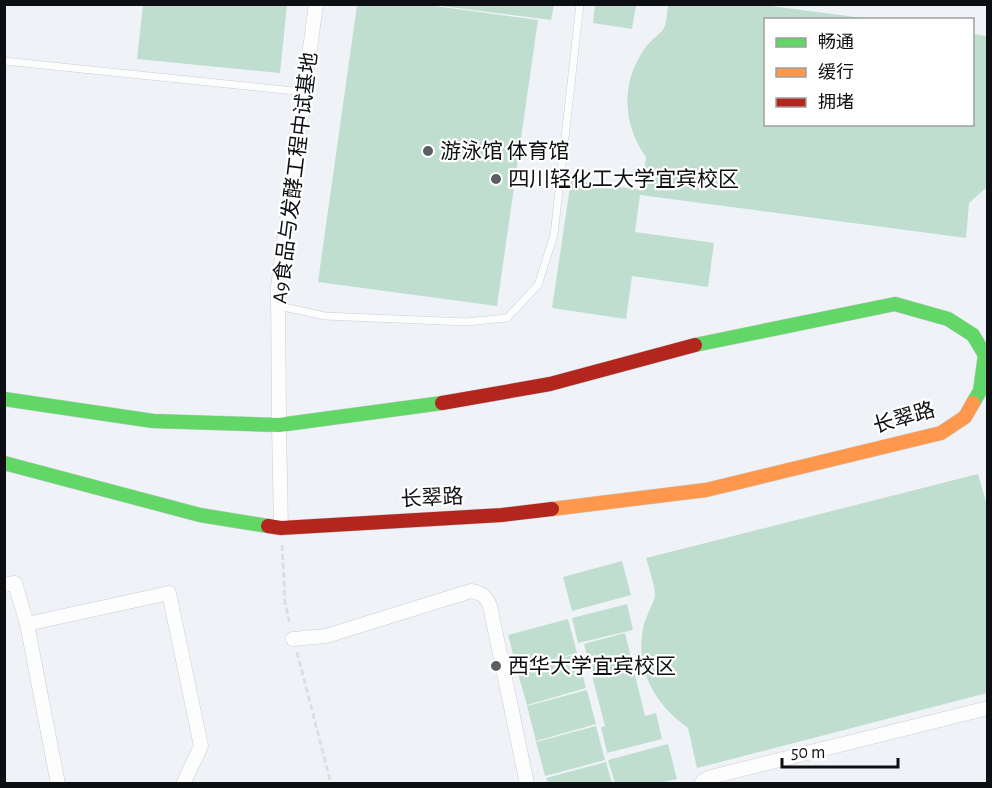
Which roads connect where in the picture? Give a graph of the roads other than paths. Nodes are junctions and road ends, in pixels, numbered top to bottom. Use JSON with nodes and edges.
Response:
{"nodes":[{"id":1,"x":316,"y":4,"type":"edge"},
{"id":2,"x":580,"y":4,"type":"edge"},
{"id":3,"x":4,"y":61,"type":"edge"},
{"id":4,"x":304,"y":92,"type":"junction"},
{"id":5,"x":279,"y":306,"type":"junction"},
{"id":6,"x":4,"y":399,"type":"edge"},
{"id":7,"x":279,"y":425,"type":"junction"},
{"id":8,"x":4,"y":462,"type":"edge"},
{"id":9,"x":281,"y":528,"type":"junction"},
{"id":10,"x":4,"y":585,"type":"edge"},
{"id":11,"x":27,"y":624,"type":"junction"},
{"id":12,"x":293,"y":639,"type":"road end"},
{"id":13,"x":987,"y":708,"type":"edge"},
{"id":14,"x":58,"y":783,"type":"edge"},
{"id":15,"x":183,"y":783,"type":"edge"},
{"id":16,"x":527,"y":783,"type":"edge"},
{"id":17,"x":701,"y":783,"type":"edge"}],
"edges":[{"from":1,"to":4,"type":"street","name":"A9食品与发酵工程中试基地"},
{"from":2,"to":5,"type":"lane"},
{"from":3,"to":4,"type":"lane"},
{"from":4,"to":5,"type":"street","name":"A9食品与发酵工程中试基地"},
{"from":5,"to":7,"type":"street","name":"A9食品与发酵工程中试基地"},
{"from":6,"to":7,"type":"main road","name":"长翠路"},
{"from":7,"to":9,"type":"street","name":"A9食品与发酵工程中试基地"},
{"from":7,"to":9,"type":"main road","name":"长翠路"},
{"from":8,"to":9,"type":"main road","name":"长翠路"},
{"from":10,"to":11,"type":"street"},
{"from":11,"to":14,"type":"street"},
{"from":11,"to":15,"type":"street"},
{"from":12,"to":16,"type":"street"},
{"from":13,"to":17,"type":"street"}]}
